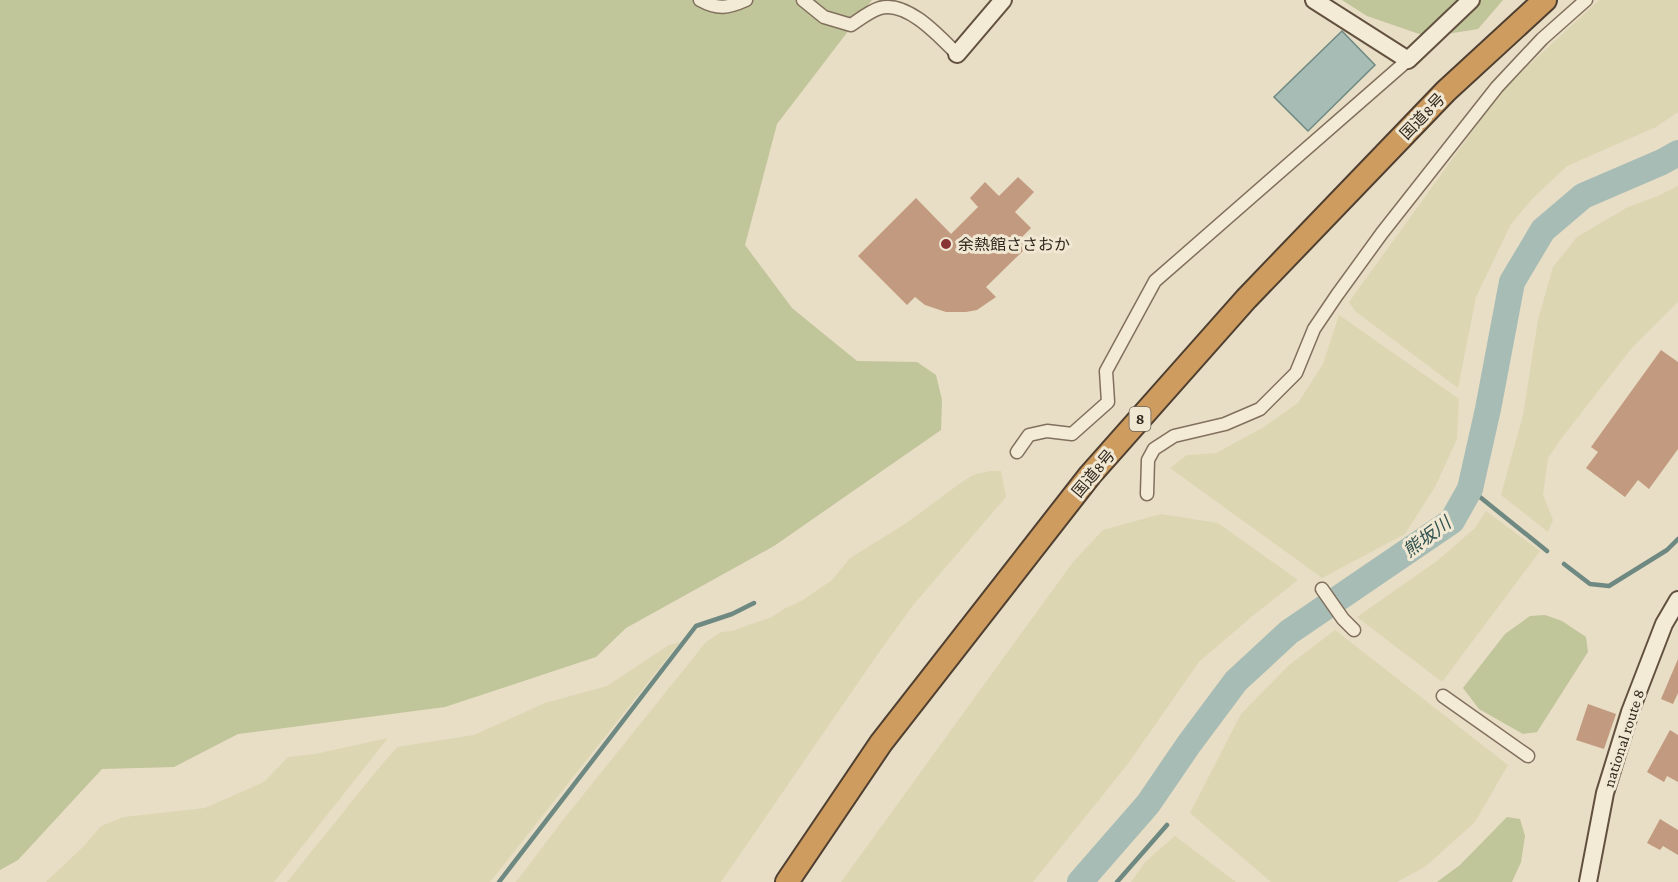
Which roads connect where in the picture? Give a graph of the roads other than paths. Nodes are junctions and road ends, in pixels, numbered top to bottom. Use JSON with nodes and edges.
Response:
{"nodes":[{"id":1,"x":700,"y":0,"type":"edge"},
{"id":2,"x":746,"y":0,"type":"edge"},
{"id":3,"x":803,"y":0,"type":"edge"},
{"id":4,"x":1003,"y":0,"type":"edge"},
{"id":5,"x":1314,"y":0,"type":"edge"},
{"id":6,"x":1471,"y":0,"type":"edge"},
{"id":7,"x":1545,"y":0,"type":"edge"},
{"id":8,"x":1586,"y":0,"type":"edge"},
{"id":9,"x":957,"y":54,"type":"joint"},
{"id":10,"x":1408,"y":60,"type":"junction"},
{"id":11,"x":1017,"y":452,"type":"dead end"},
{"id":12,"x":1147,"y":494,"type":"dead end"},
{"id":13,"x":1322,"y":589,"type":"dead end"},
{"id":14,"x":1678,"y":600,"type":"edge"},
{"id":15,"x":1354,"y":630,"type":"dead end"},
{"id":16,"x":1443,"y":696,"type":"dead end"},
{"id":17,"x":1528,"y":756,"type":"dead end"},
{"id":18,"x":787,"y":882,"type":"edge"},
{"id":19,"x":1588,"y":882,"type":"edge"}],
"edges":[{"from":1,"to":2,"type":"street"},
{"from":3,"to":9,"type":"street"},
{"from":4,"to":9,"type":"main road"},
{"from":5,"to":10,"type":"main road"},
{"from":6,"to":10,"type":"main road"},
{"from":7,"to":18,"type":"highway","name":"国道8号","number":"8"},
{"from":8,"to":12,"type":"street"},
{"from":10,"to":11,"type":"street"},
{"from":13,"to":15,"type":"street"},
{"from":14,"to":19,"type":"main road","name":"national route 8"},
{"from":16,"to":17,"type":"street"}]}
